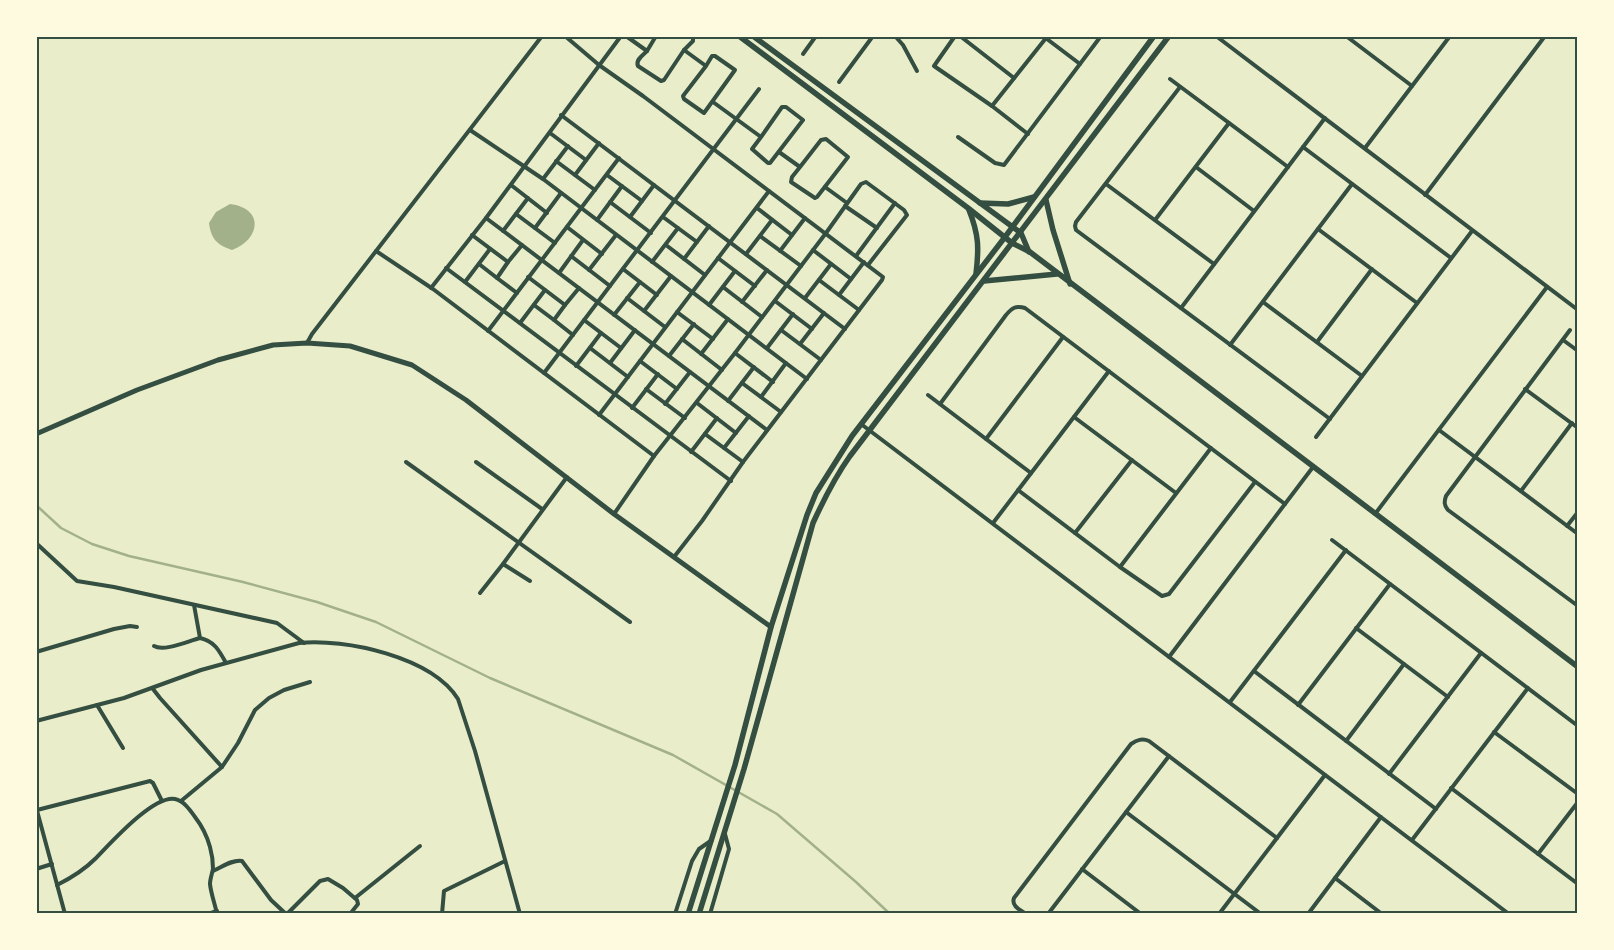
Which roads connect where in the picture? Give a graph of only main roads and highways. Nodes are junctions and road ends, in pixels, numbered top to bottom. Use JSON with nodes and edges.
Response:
{"nodes":[{"id":1,"x":739,"y":36,"type":"edge"},
{"id":2,"x":753,"y":36,"type":"edge"},
{"id":3,"x":1154,"y":36,"type":"edge"},
{"id":4,"x":1169,"y":36,"type":"edge"},
{"id":5,"x":1034,"y":197,"type":"junction"},
{"id":6,"x":1046,"y":200,"type":"junction"},
{"id":7,"x":980,"y":203,"type":"junction"},
{"id":8,"x":968,"y":208,"type":"junction"},
{"id":9,"x":1012,"y":227,"type":"junction"},
{"id":10,"x":1021,"y":233,"type":"junction"},
{"id":11,"x":1005,"y":237,"type":"junction"},
{"id":12,"x":1012,"y":243,"type":"junction"},
{"id":13,"x":1030,"y":252,"type":"junction"},
{"id":14,"x":1057,"y":274,"type":"junction"},
{"id":15,"x":976,"y":275,"type":"junction"},
{"id":16,"x":984,"y":281,"type":"junction"},
{"id":17,"x":1070,"y":284,"type":"junction"},
{"id":18,"x":840,"y":454,"type":"junction"},
{"id":19,"x":848,"y":460,"type":"junction"},
{"id":20,"x":1578,"y":667,"type":"edge"},
{"id":21,"x":688,"y":914,"type":"edge"},
{"id":22,"x":699,"y":914,"type":"edge"}],
"edges":[{"from":1,"to":8,"type":"main road"},
{"from":2,"to":7,"type":"main road"},
{"from":3,"to":5,"type":"main road"},
{"from":4,"to":6,"type":"main road"},
{"from":5,"to":7,"type":"main road"},
{"from":5,"to":9,"type":"main road"},
{"from":6,"to":10,"type":"main road"},
{"from":6,"to":17,"type":"main road"},
{"from":7,"to":9,"type":"main road"},
{"from":8,"to":11,"type":"main road"},
{"from":8,"to":15,"type":"main road"},
{"from":9,"to":10,"type":"main road"},
{"from":9,"to":11,"type":"main road"},
{"from":10,"to":12,"type":"main road"},
{"from":10,"to":13,"type":"main road"},
{"from":11,"to":12,"type":"main road"},
{"from":11,"to":15,"type":"main road"},
{"from":12,"to":13,"type":"main road"},
{"from":12,"to":16,"type":"main road"},
{"from":13,"to":14,"type":"main road"},
{"from":14,"to":16,"type":"main road"},
{"from":14,"to":17,"type":"main road"},
{"from":15,"to":18,"type":"main road"},
{"from":16,"to":19,"type":"main road"},
{"from":17,"to":20,"type":"main road"},
{"from":18,"to":19,"type":"main road"},
{"from":18,"to":21,"type":"main road"},
{"from":19,"to":22,"type":"main road"}]}
